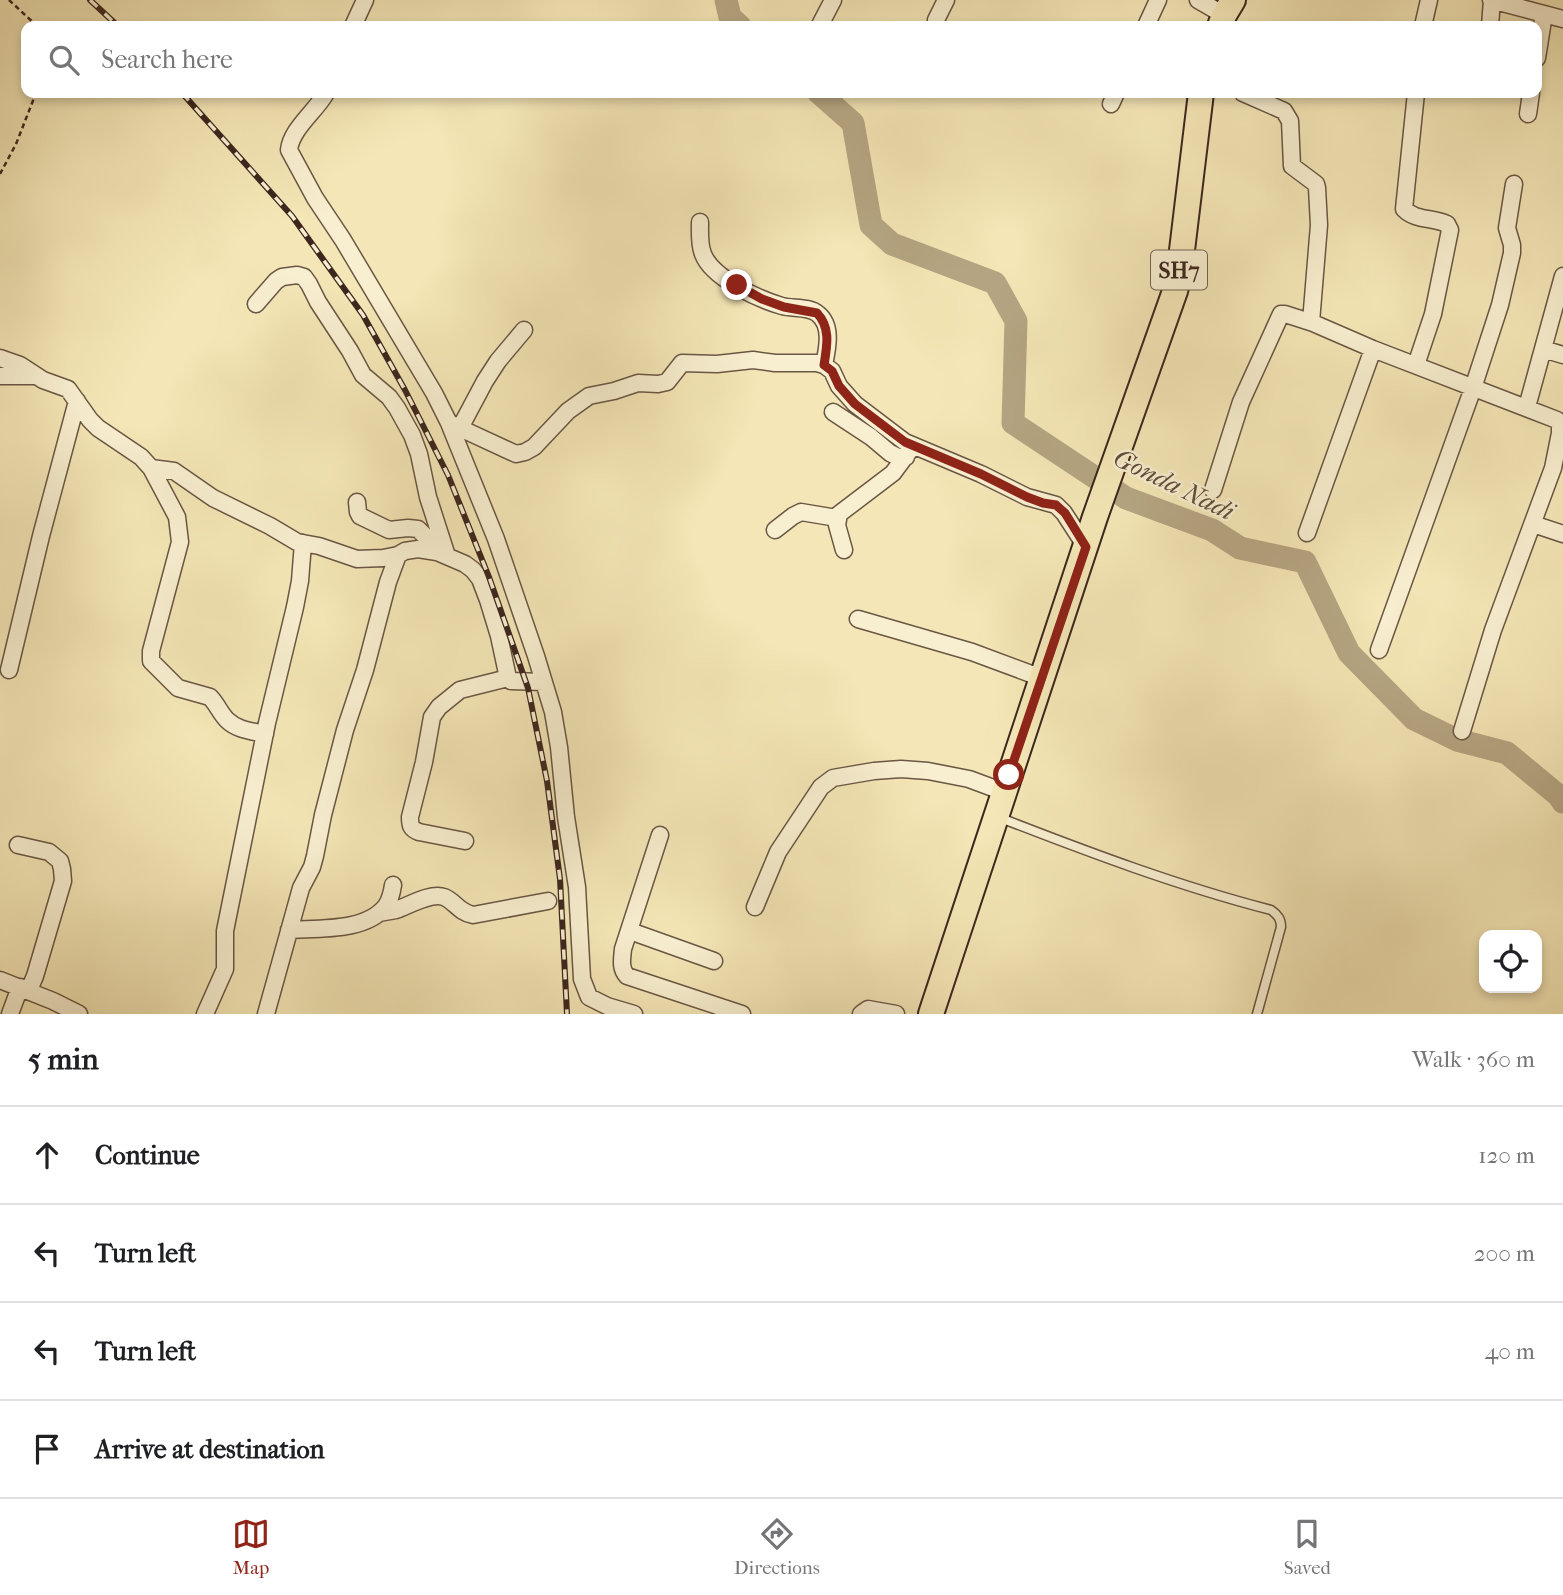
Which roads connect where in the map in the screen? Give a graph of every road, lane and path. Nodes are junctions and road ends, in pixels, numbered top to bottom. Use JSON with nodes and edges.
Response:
{"nodes":[{"id":1,"x":9,"y":0,"type":"edge"},
{"id":2,"x":365,"y":0,"type":"edge"},
{"id":3,"x":834,"y":0,"type":"edge"},
{"id":4,"x":946,"y":0,"type":"edge"},
{"id":5,"x":1158,"y":0,"type":"edge"},
{"id":6,"x":1198,"y":0,"type":"edge"},
{"id":7,"x":1429,"y":0,"type":"edge"},
{"id":8,"x":1491,"y":0,"type":"edge"},
{"id":9,"x":1544,"y":13,"type":"junction"},
{"id":10,"x":1226,"y":14,"type":"edge"},
{"id":11,"x":1563,"y":19,"type":"edge"},
{"id":12,"x":936,"y":20,"type":"dead end"},
{"id":13,"x":32,"y":21,"type":"edge"},
{"id":14,"x":355,"y":21,"type":"edge"},
{"id":15,"x":822,"y":21,"type":"edge"},
{"id":16,"x":1148,"y":21,"type":"edge"},
{"id":17,"x":1424,"y":21,"type":"edge"},
{"id":18,"x":1490,"y":21,"type":"edge"},
{"id":19,"x":1542,"y":26,"type":"edge"},
{"id":20,"x":34,"y":98,"type":"edge"},
{"id":21,"x":323,"y":98,"type":"edge"},
{"id":22,"x":1200,"y":98,"type":"edge"},
{"id":23,"x":1254,"y":98,"type":"edge"},
{"id":24,"x":1415,"y":98,"type":"edge"},
{"id":25,"x":1530,"y":98,"type":"edge"},
{"id":26,"x":1528,"y":114,"type":"dead end"},
{"id":27,"x":0,"y":174,"type":"edge"},
{"id":28,"x":1514,"y":184,"type":"dead end"},
{"id":29,"x":700,"y":222,"type":"dead end"},
{"id":30,"x":1563,"y":276,"type":"edge"},
{"id":31,"x":256,"y":304,"type":"dead end"},
{"id":32,"x":1311,"y":322,"type":"junction"},
{"id":33,"x":524,"y":330,"type":"dead end"},
{"id":34,"x":1373,"y":349,"type":"junction"},
{"id":35,"x":1543,"y":349,"type":"junction"},
{"id":36,"x":1563,"y":355,"type":"edge"},
{"id":37,"x":0,"y":358,"type":"edge"},
{"id":38,"x":824,"y":365,"type":"junction"},
{"id":39,"x":1416,"y":365,"type":"junction"},
{"id":40,"x":0,"y":376,"type":"edge"},
{"id":41,"x":35,"y":376,"type":"junction"},
{"id":42,"x":1473,"y":388,"type":"junction"},
{"id":43,"x":77,"y":401,"type":"junction"},
{"id":44,"x":1527,"y":407,"type":"junction"},
{"id":45,"x":833,"y":412,"type":"dead end"},
{"id":46,"x":455,"y":426,"type":"junction"},
{"id":47,"x":910,"y":452,"type":"junction"},
{"id":48,"x":151,"y":468,"type":"junction"},
{"id":49,"x":1213,"y":490,"type":"dead end"},
{"id":50,"x":357,"y":502,"type":"dead end"},
{"id":51,"x":838,"y":518,"type":"junction"},
{"id":52,"x":1533,"y":524,"type":"junction"},
{"id":53,"x":775,"y":530,"type":"dead end"},
{"id":54,"x":1307,"y":533,"type":"dead end"},
{"id":55,"x":1563,"y":534,"type":"edge"},
{"id":56,"x":303,"y":543,"type":"junction"},
{"id":57,"x":1086,"y":547,"type":"junction"},
{"id":58,"x":844,"y":550,"type":"dead end"},
{"id":59,"x":442,"y":554,"type":"junction"},
{"id":60,"x":398,"y":555,"type":"junction"},
{"id":61,"x":858,"y":619,"type":"dead end"},
{"id":62,"x":7,"y":648,"type":"edge"},
{"id":63,"x":1379,"y":650,"type":"dead end"},
{"id":64,"x":9,"y":670,"type":"dead end"},
{"id":65,"x":508,"y":678,"type":"junction"},
{"id":66,"x":1042,"y":678,"type":"junction"},
{"id":67,"x":544,"y":682,"type":"junction"},
{"id":68,"x":1462,"y":731,"type":"dead end"},
{"id":69,"x":265,"y":734,"type":"junction"},
{"id":70,"x":1004,"y":792,"type":"junction"},
{"id":71,"x":996,"y":816,"type":"junction"},
{"id":72,"x":660,"y":835,"type":"dead end"},
{"id":73,"x":465,"y":841,"type":"dead end"},
{"id":74,"x":18,"y":845,"type":"dead end"},
{"id":75,"x":394,"y":885,"type":"dead end"},
{"id":76,"x":548,"y":901,"type":"dead end"},
{"id":77,"x":755,"y":907,"type":"dead end"},
{"id":78,"x":379,"y":913,"type":"junction"},
{"id":79,"x":289,"y":930,"type":"junction"},
{"id":80,"x":630,"y":931,"type":"junction"},
{"id":81,"x":714,"y":961,"type":"dead end"},
{"id":82,"x":0,"y":980,"type":"edge"},
{"id":83,"x":24,"y":989,"type":"junction"},
{"id":84,"x":52,"y":1007,"type":"edge"},
{"id":85,"x":10,"y":1014,"type":"edge"},
{"id":86,"x":79,"y":1014,"type":"edge"},
{"id":87,"x":205,"y":1014,"type":"edge"},
{"id":88,"x":266,"y":1014,"type":"edge"},
{"id":89,"x":634,"y":1014,"type":"edge"},
{"id":90,"x":742,"y":1014,"type":"edge"},
{"id":91,"x":861,"y":1014,"type":"edge"},
{"id":92,"x":896,"y":1014,"type":"edge"},
{"id":93,"x":931,"y":1014,"type":"edge"},
{"id":94,"x":1257,"y":1014,"type":"edge"}],
"edges":[{"from":1,"to":13,"type":"path"},
{"from":2,"to":14,"type":"street"},
{"from":3,"to":15,"type":"street"},
{"from":4,"to":12,"type":"street"},
{"from":5,"to":16,"type":"street"},
{"from":6,"to":10,"type":"street"},
{"from":7,"to":17,"type":"street"},
{"from":8,"to":9,"type":"street"},
{"from":8,"to":18,"type":"street"},
{"from":9,"to":11,"type":"street"},
{"from":9,"to":19,"type":"street"},
{"from":20,"to":27,"type":"path"},
{"from":21,"to":46,"type":"street"},
{"from":22,"to":57,"type":"main road","number":"SH7"},
{"from":23,"to":32,"type":"street"},
{"from":24,"to":39,"type":"street"},
{"from":25,"to":26,"type":"street"},
{"from":28,"to":42,"type":"street"},
{"from":29,"to":38,"type":"street"},
{"from":30,"to":35,"type":"street"},
{"from":31,"to":59,"type":"street"},
{"from":32,"to":34,"type":"street"},
{"from":32,"to":49,"type":"street"},
{"from":33,"to":46,"type":"street"},
{"from":34,"to":39,"type":"street"},
{"from":34,"to":54,"type":"street"},
{"from":35,"to":36,"type":"street"},
{"from":35,"to":44,"type":"street"},
{"from":37,"to":41,"type":"street"},
{"from":38,"to":46,"type":"street"},
{"from":38,"to":47,"type":"street"},
{"from":39,"to":42,"type":"street"},
{"from":40,"to":41,"type":"street"},
{"from":41,"to":43,"type":"street"},
{"from":42,"to":44,"type":"street"},
{"from":42,"to":63,"type":"street"},
{"from":43,"to":48,"type":"street"},
{"from":43,"to":62,"type":"street"},
{"from":44,"to":52,"type":"street"},
{"from":45,"to":47,"type":"street"},
{"from":46,"to":67,"type":"street"},
{"from":47,"to":51,"type":"street"},
{"from":47,"to":57,"type":"street"},
{"from":48,"to":56,"type":"street"},
{"from":48,"to":69,"type":"street"},
{"from":50,"to":59,"type":"street"},
{"from":51,"to":53,"type":"street"},
{"from":51,"to":58,"type":"street"},
{"from":52,"to":55,"type":"street"},
{"from":52,"to":68,"type":"street"},
{"from":56,"to":60,"type":"street"},
{"from":56,"to":69,"type":"street"},
{"from":57,"to":66,"type":"main road"},
{"from":59,"to":60,"type":"street"},
{"from":59,"to":65,"type":"street"},
{"from":60,"to":79,"type":"street"},
{"from":61,"to":66,"type":"street"},
{"from":62,"to":64,"type":"street"},
{"from":65,"to":67,"type":"street"},
{"from":65,"to":73,"type":"street"},
{"from":66,"to":70,"type":"main road"},
{"from":67,"to":89,"type":"street"},
{"from":69,"to":87,"type":"street"},
{"from":70,"to":71,"type":"main road"},
{"from":70,"to":77,"type":"street"},
{"from":71,"to":93,"type":"main road"},
{"from":71,"to":94,"type":"lane"},
{"from":72,"to":80,"type":"street"},
{"from":74,"to":83,"type":"street"},
{"from":75,"to":78,"type":"street"},
{"from":76,"to":78,"type":"street"},
{"from":78,"to":79,"type":"street"},
{"from":79,"to":88,"type":"street"},
{"from":80,"to":81,"type":"street"},
{"from":80,"to":90,"type":"street"},
{"from":82,"to":83,"type":"street"},
{"from":83,"to":84,"type":"street"},
{"from":83,"to":85,"type":"street"},
{"from":84,"to":86,"type":"street"},
{"from":91,"to":92,"type":"street"}]}
